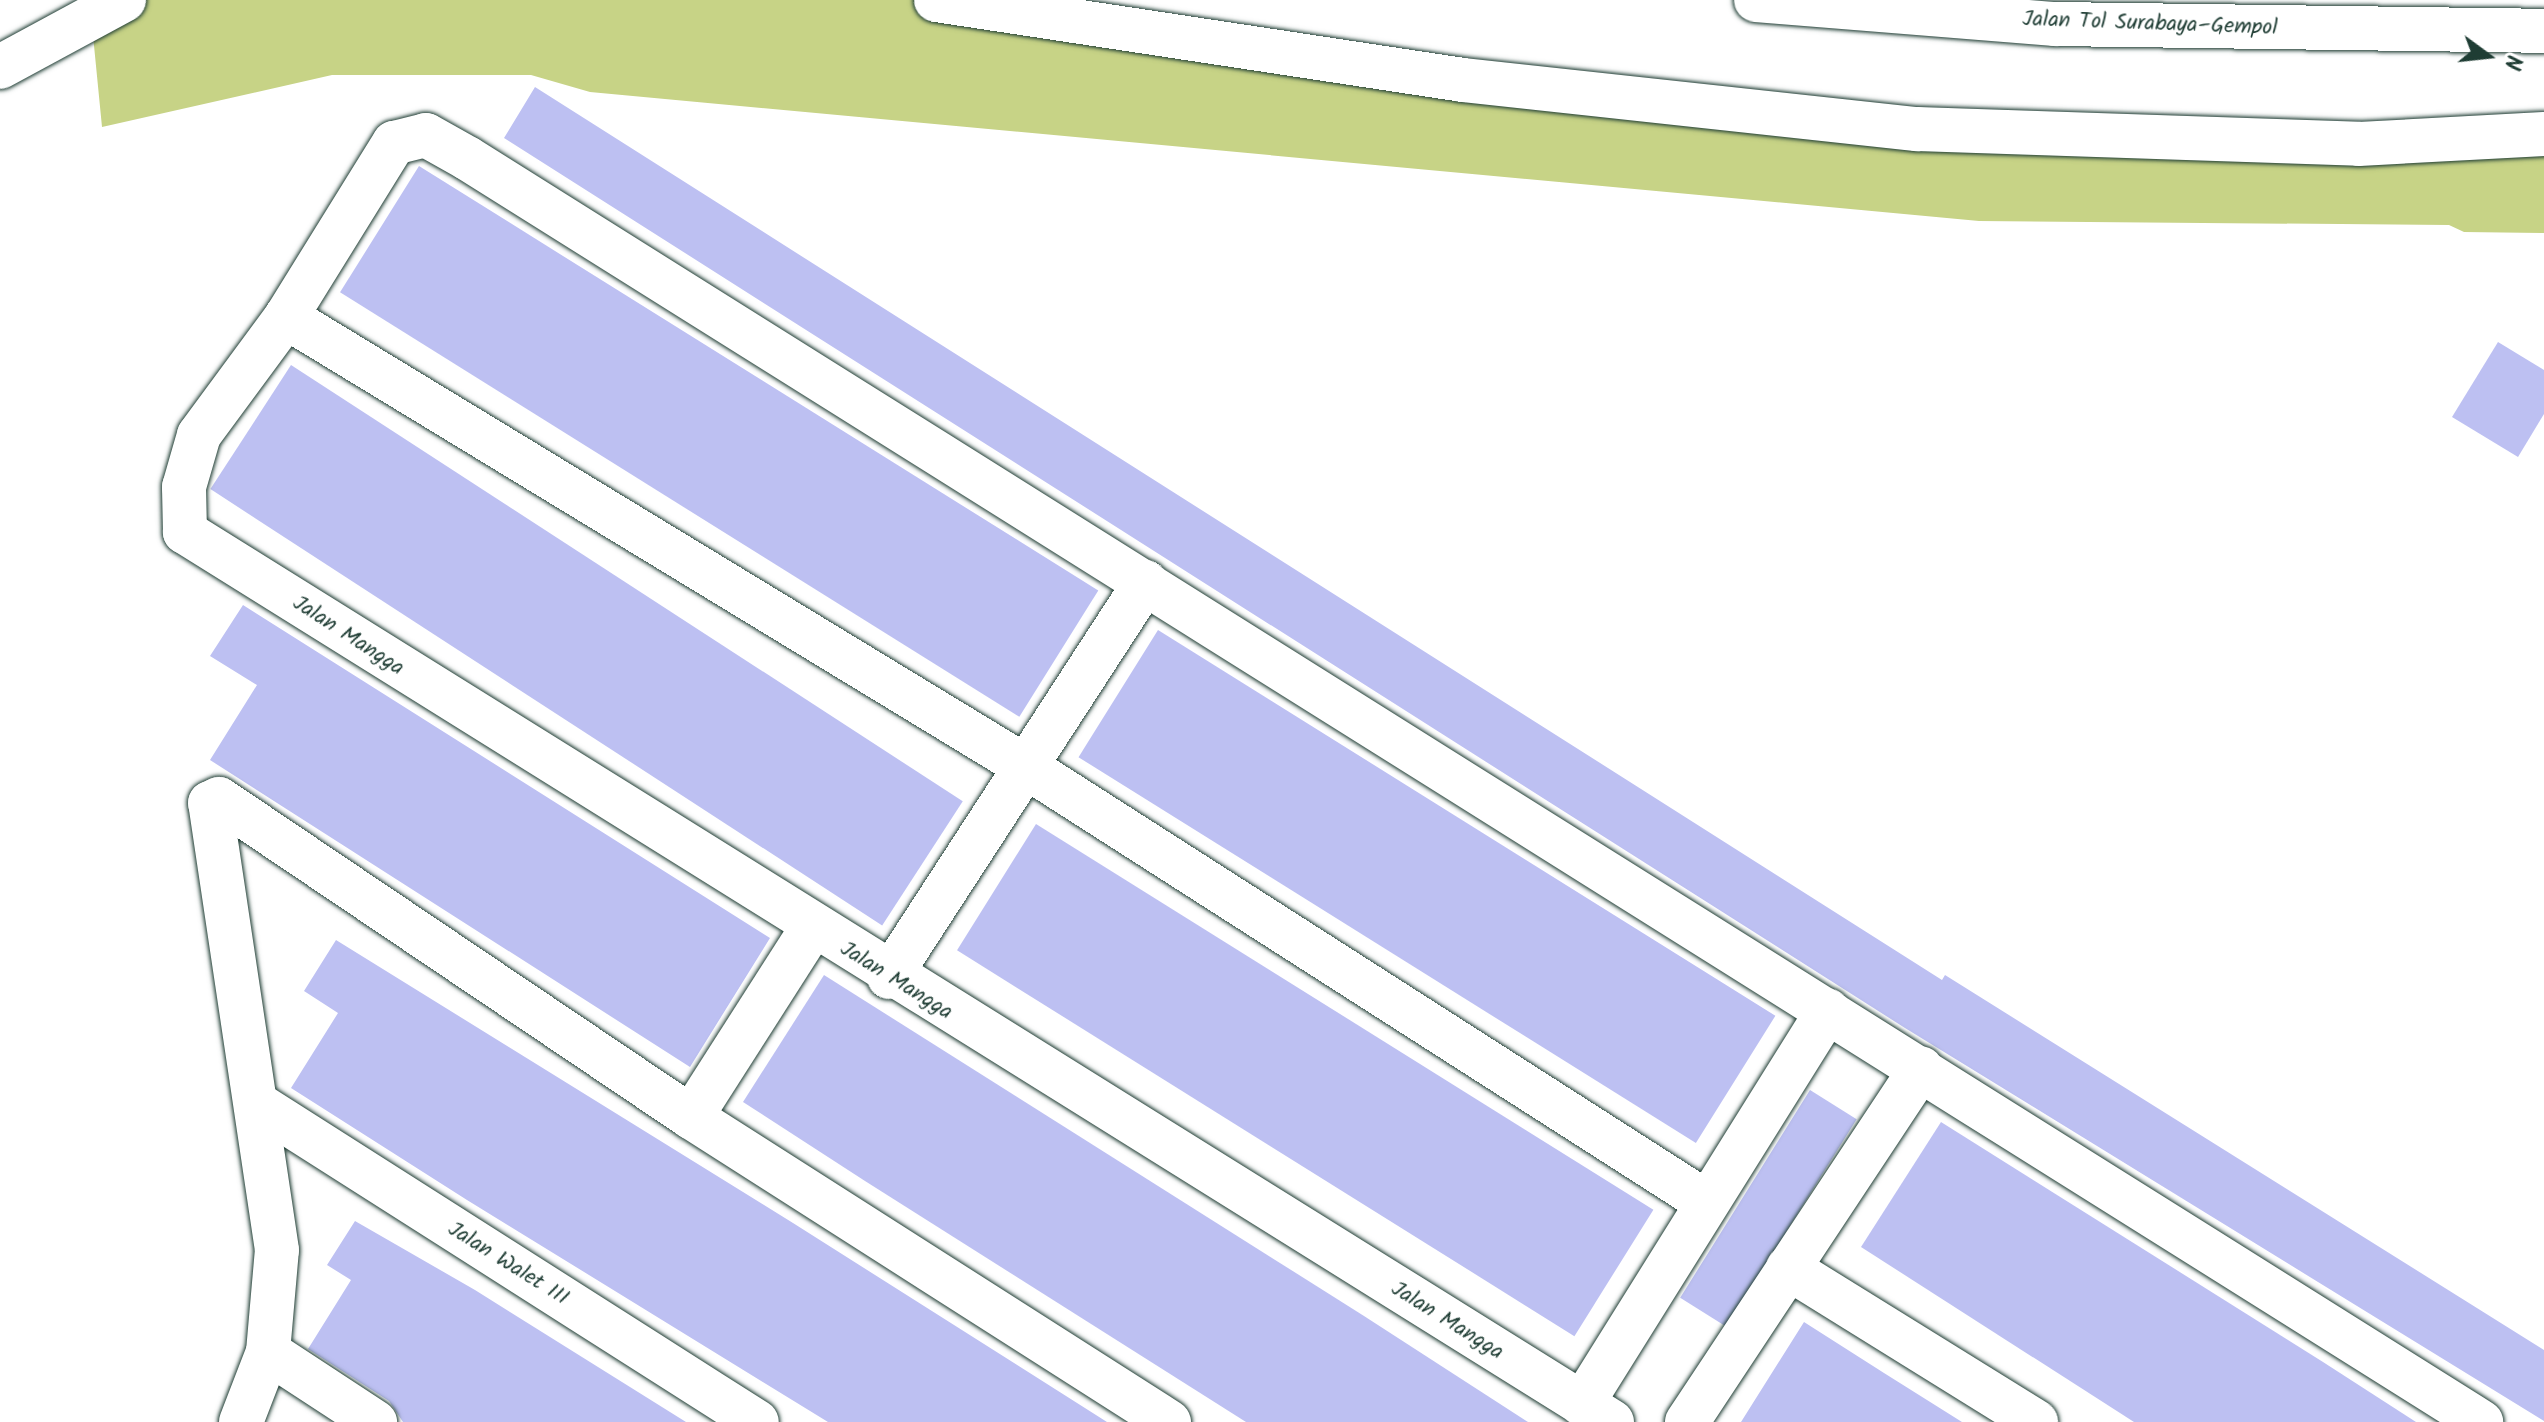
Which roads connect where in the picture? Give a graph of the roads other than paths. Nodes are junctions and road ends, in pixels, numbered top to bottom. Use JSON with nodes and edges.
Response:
{"nodes":[{"id":1,"x":124,"y":0,"type":"edge"},
{"id":2,"x":936,"y":0,"type":"edge"},
{"id":3,"x":1083,"y":0,"type":"edge"},
{"id":4,"x":1756,"y":0,"type":"edge"},
{"id":5,"x":2544,"y":31,"type":"edge"},
{"id":6,"x":1221,"y":40,"type":"junction"},
{"id":7,"x":0,"y":67,"type":"edge"},
{"id":8,"x":2544,"y":134,"type":"edge"},
{"id":9,"x":286,"y":317,"type":"junction"},
{"id":10,"x":1146,"y":582,"type":"junction"},
{"id":11,"x":1028,"y":768,"type":"junction"},
{"id":12,"x":812,"y":928,"type":"junction"},
{"id":13,"x":889,"y":977,"type":"junction"},
{"id":14,"x":1828,"y":1010,"type":"junction"},
{"id":15,"x":1921,"y":1068,"type":"junction"},
{"id":16,"x":259,"y":1105,"type":"junction"},
{"id":17,"x":691,"y":1117,"type":"junction"},
{"id":18,"x":1706,"y":1202,"type":"junction"},
{"id":19,"x":1788,"y":1268,"type":"junction"},
{"id":20,"x":268,"y":1352,"type":"junction"},
{"id":21,"x":1597,"y":1413,"type":"edge"},
{"id":22,"x":241,"y":1422,"type":"edge"},
{"id":23,"x":375,"y":1422,"type":"edge"},
{"id":24,"x":757,"y":1422,"type":"edge"},
{"id":25,"x":1169,"y":1422,"type":"edge"},
{"id":26,"x":1687,"y":1422,"type":"edge"},
{"id":27,"x":2036,"y":1422,"type":"edge"},
{"id":28,"x":2481,"y":1422,"type":"edge"}],
"edges":[{"from":1,"to":7,"type":"main road"},
{"from":2,"to":6,"type":"main road"},
{"from":3,"to":6,"type":"main road"},
{"from":4,"to":5,"type":"main road","name":"Jalan Tol Surabaya–Gempol"},
{"from":6,"to":8,"type":"main road"},
{"from":9,"to":10,"type":"main road"},
{"from":9,"to":11,"type":"main road"},
{"from":9,"to":12,"type":"main road","name":"Jalan Mangga"},
{"from":10,"to":11,"type":"main road"},
{"from":10,"to":14,"type":"main road"},
{"from":11,"to":13,"type":"main road"},
{"from":11,"to":18,"type":"main road"},
{"from":12,"to":13,"type":"main road","name":"Jalan Mangga"},
{"from":12,"to":17,"type":"main road"},
{"from":13,"to":21,"type":"main road","name":"Jalan Mangga"},
{"from":14,"to":15,"type":"main road"},
{"from":14,"to":18,"type":"main road"},
{"from":15,"to":19,"type":"main road"},
{"from":15,"to":28,"type":"main road"},
{"from":16,"to":17,"type":"main road"},
{"from":16,"to":20,"type":"main road"},
{"from":16,"to":24,"type":"main road","name":"Jalan Walet III"},
{"from":17,"to":25,"type":"main road"},
{"from":18,"to":21,"type":"main road"},
{"from":19,"to":26,"type":"main road"},
{"from":19,"to":27,"type":"main road"},
{"from":20,"to":22,"type":"main road"},
{"from":20,"to":23,"type":"main road"}]}
